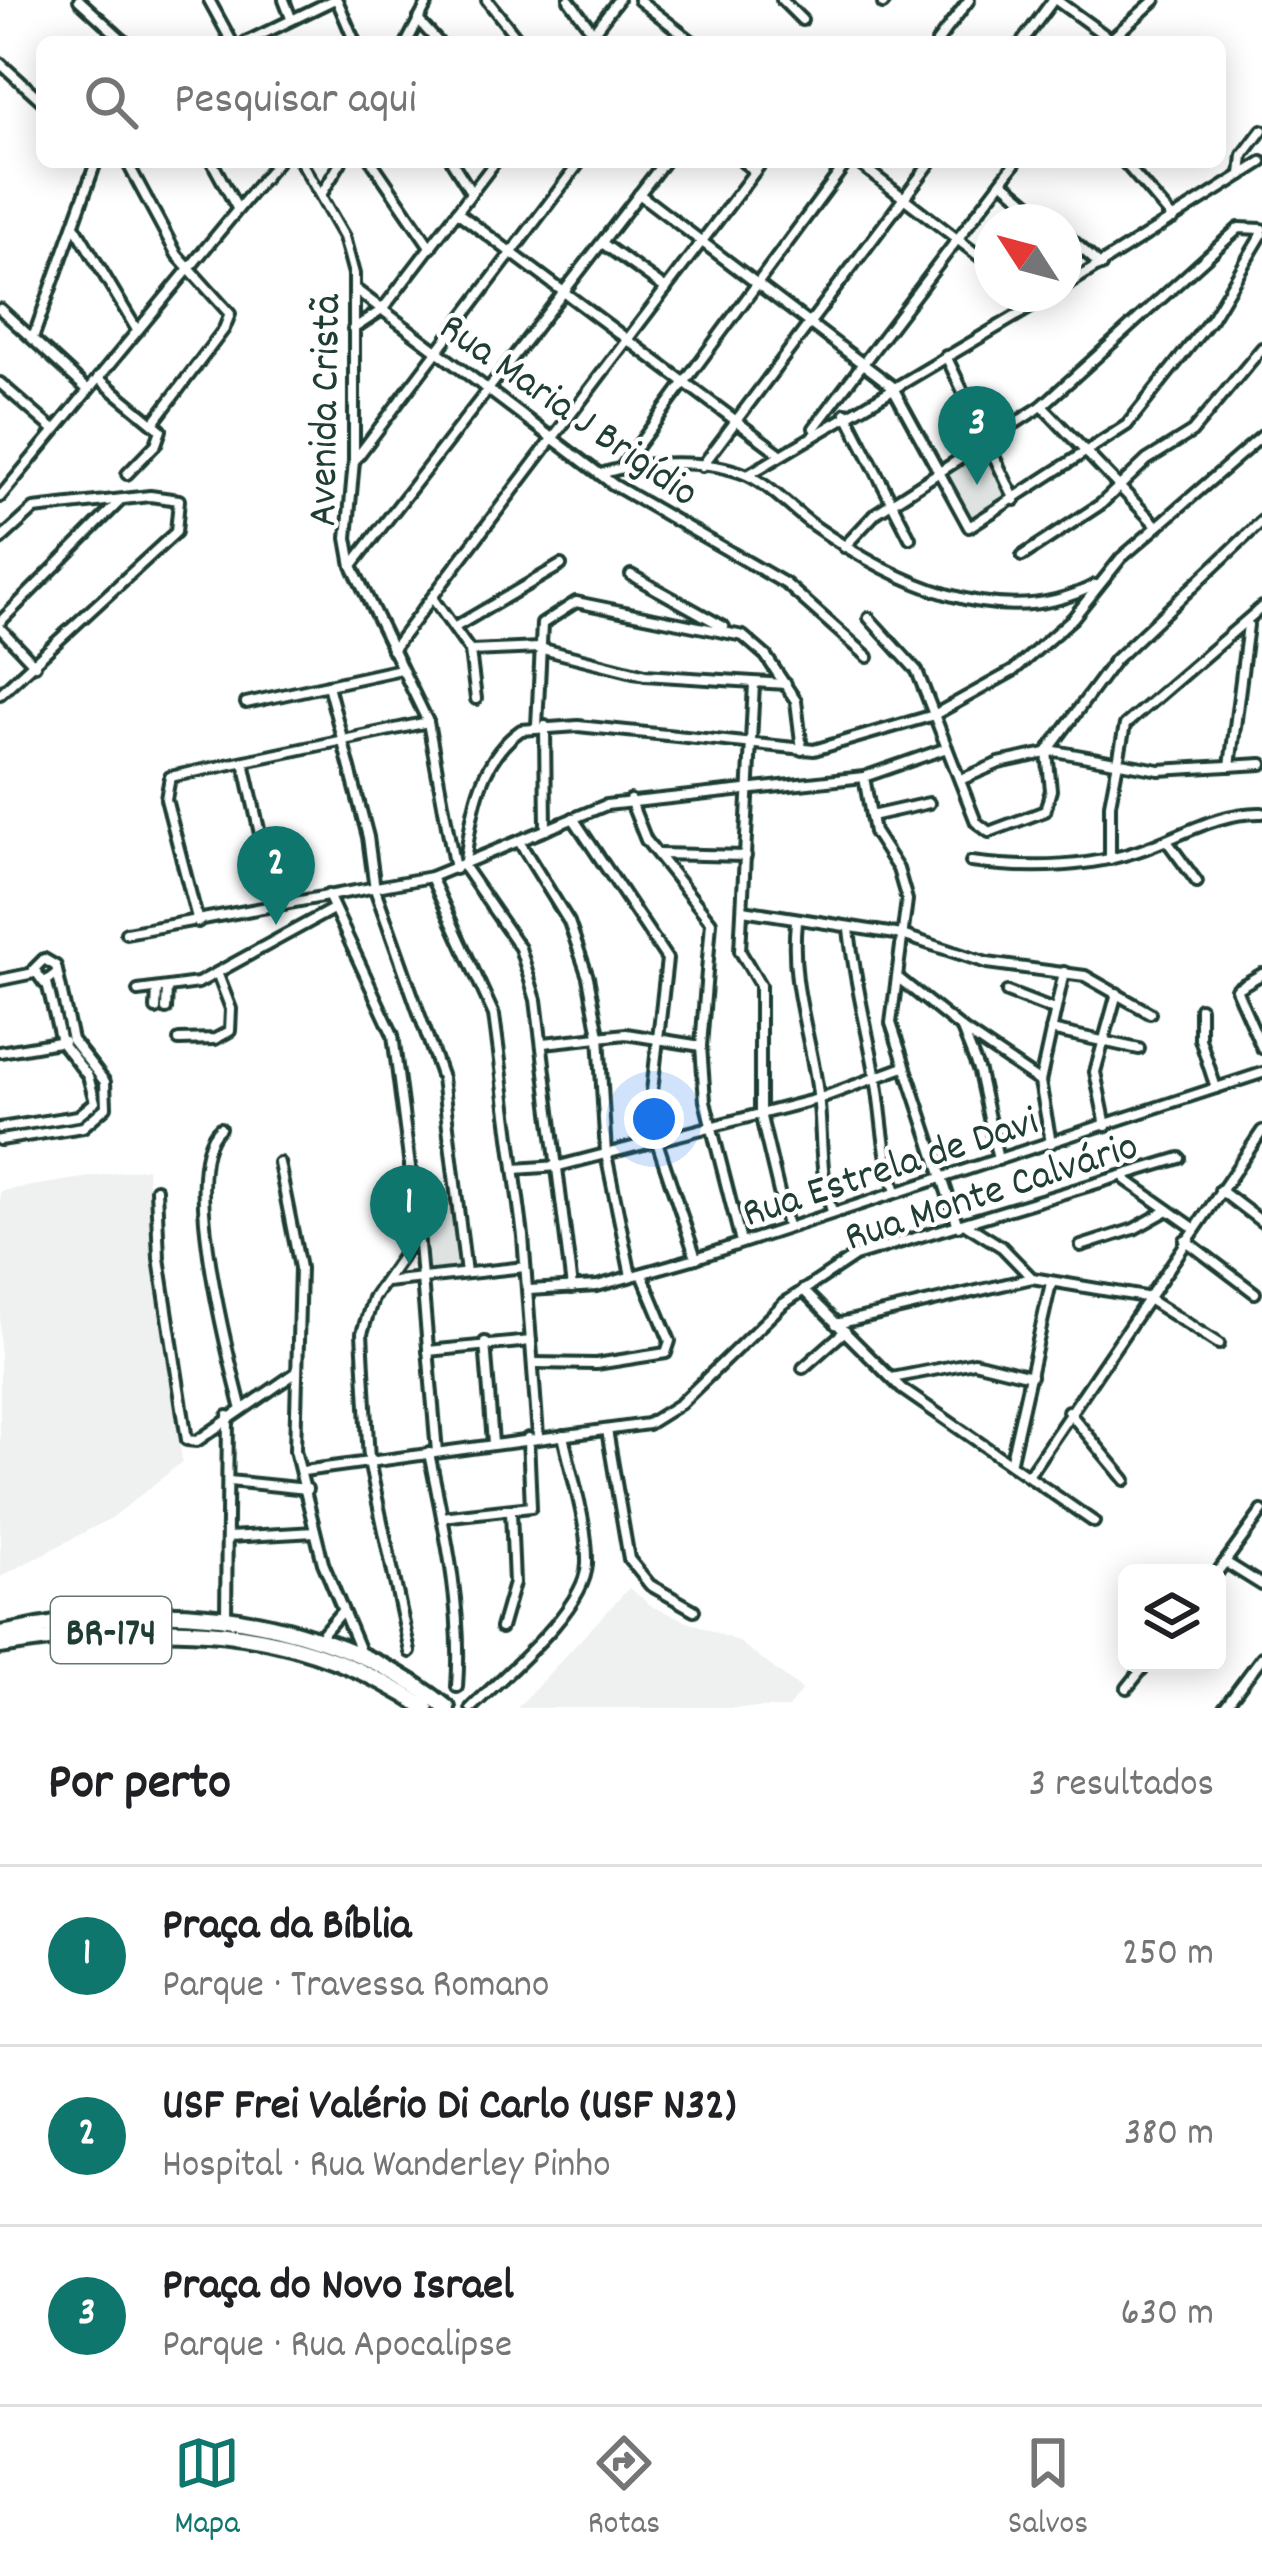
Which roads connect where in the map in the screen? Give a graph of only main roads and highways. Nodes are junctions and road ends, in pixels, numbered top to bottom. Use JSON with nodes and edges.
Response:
{"nodes":[{"id":1,"x":0,"y":1634,"type":"edge"},
{"id":2,"x":0,"y":1646,"type":"edge"},
{"id":3,"x":426,"y":1708,"type":"edge"},
{"id":4,"x":447,"y":1708,"type":"edge"}],
"edges":[{"from":1,"to":4,"type":"highway","number":"BR-174"},
{"from":2,"to":3,"type":"highway","number":"BR-174"}]}
